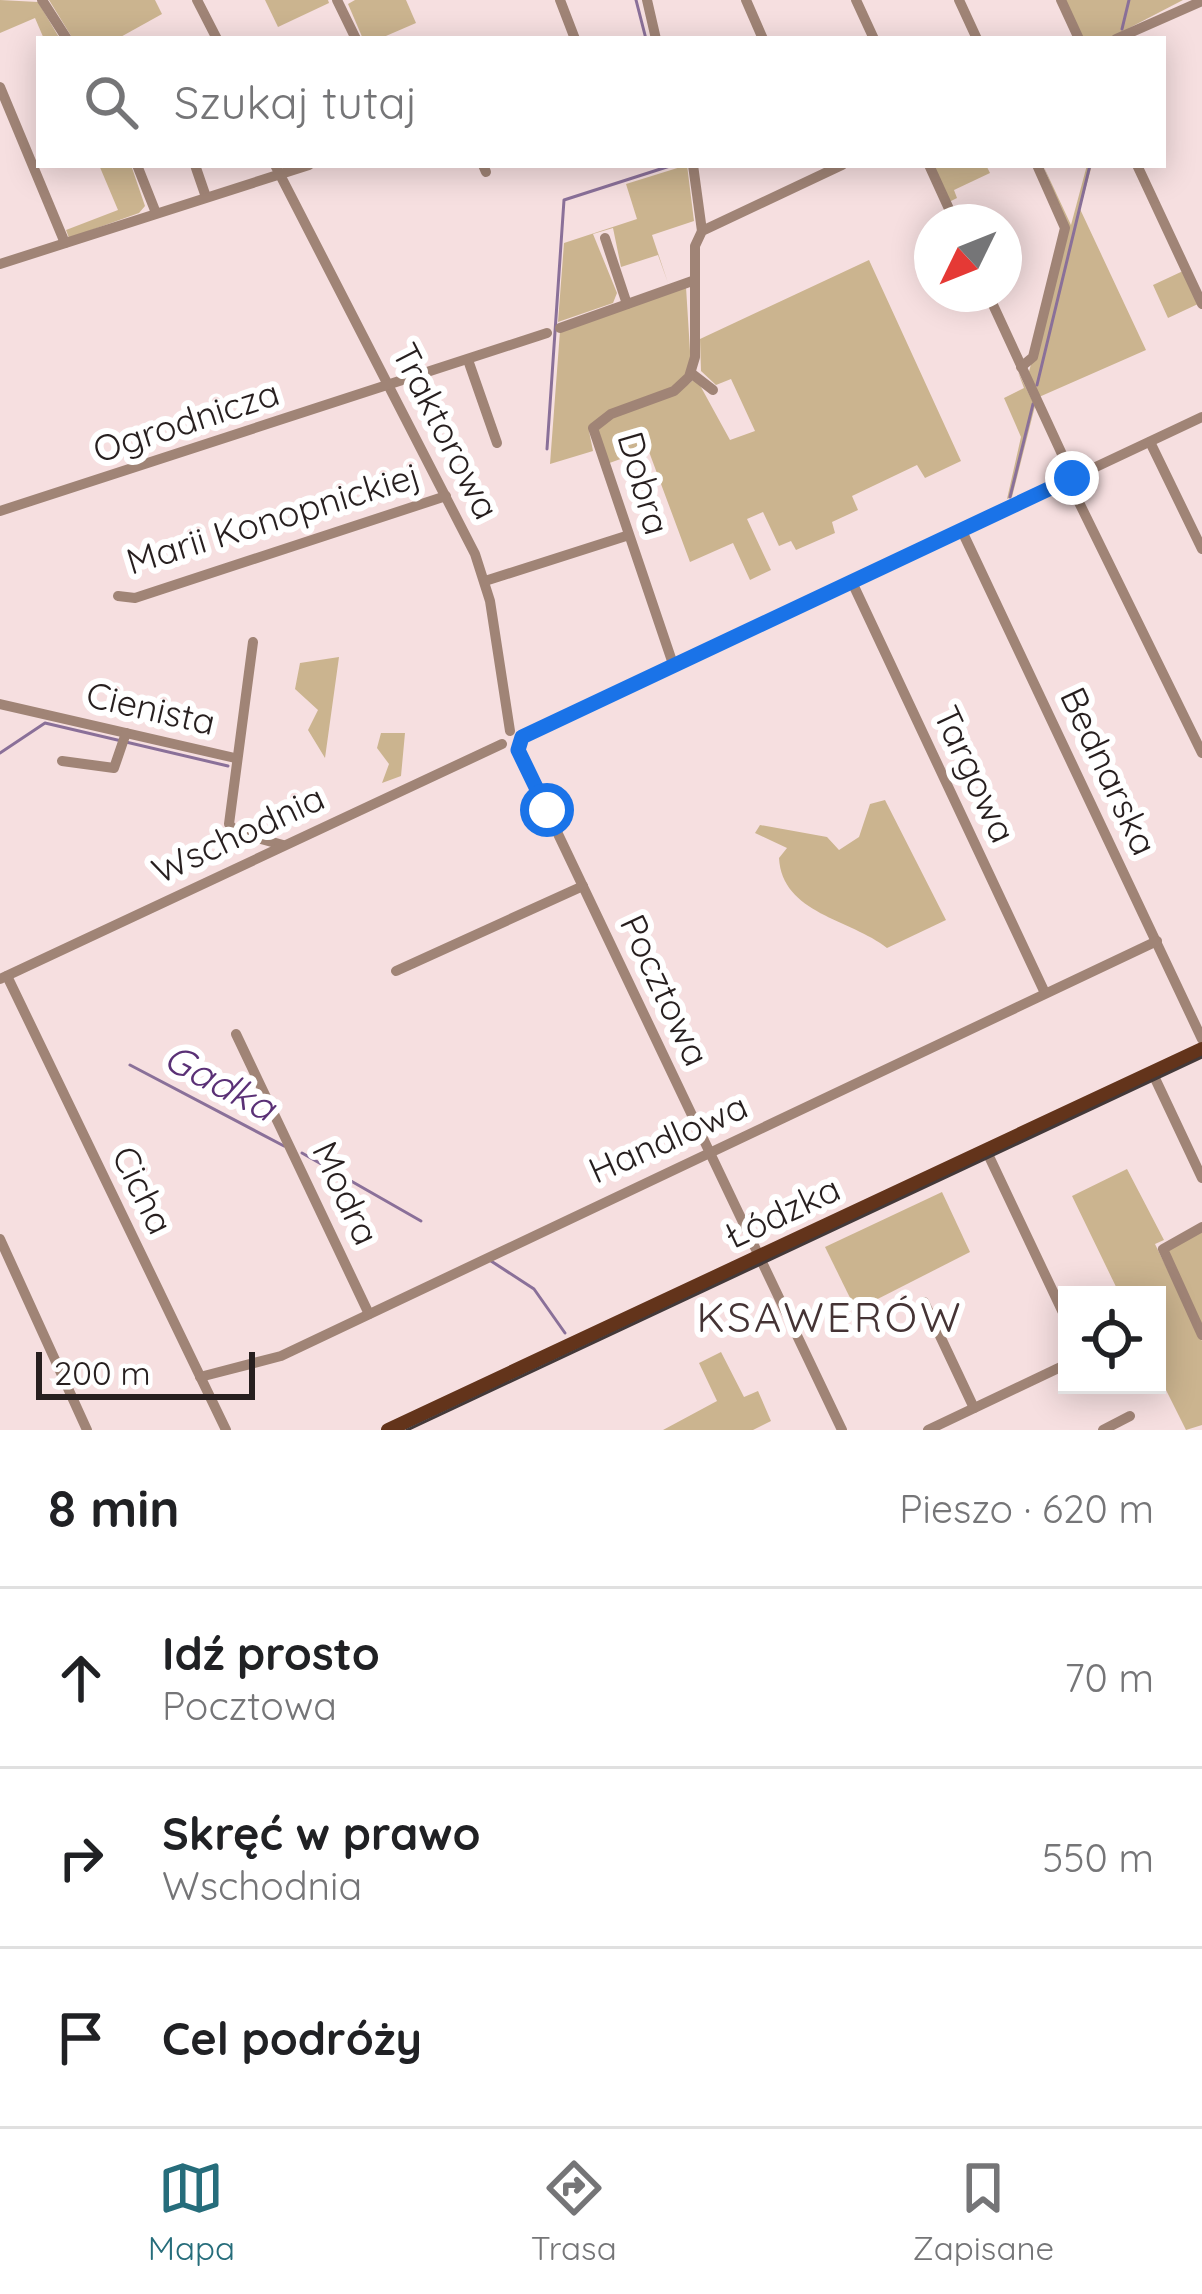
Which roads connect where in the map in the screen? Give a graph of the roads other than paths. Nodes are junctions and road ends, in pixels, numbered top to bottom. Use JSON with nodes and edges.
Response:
{"nodes":[{"id":1,"x":42,"y":0,"type":"edge"},
{"id":2,"x":197,"y":0,"type":"edge"},
{"id":3,"x":337,"y":0,"type":"edge"},
{"id":4,"x":560,"y":0,"type":"edge"},
{"id":5,"x":646,"y":0,"type":"edge"},
{"id":6,"x":746,"y":0,"type":"edge"},
{"id":7,"x":856,"y":0,"type":"edge"},
{"id":8,"x":959,"y":0,"type":"edge"},
{"id":9,"x":1061,"y":0,"type":"edge"},
{"id":10,"x":1202,"y":1,"type":"edge"},
{"id":11,"x":65,"y":36,"type":"edge"},
{"id":12,"x":215,"y":36,"type":"edge"},
{"id":13,"x":355,"y":36,"type":"edge"},
{"id":14,"x":574,"y":36,"type":"edge"},
{"id":15,"x":655,"y":36,"type":"edge"},
{"id":16,"x":762,"y":36,"type":"edge"},
{"id":17,"x":873,"y":36,"type":"edge"},
{"id":18,"x":976,"y":36,"type":"edge"},
{"id":19,"x":1078,"y":36,"type":"edge"},
{"id":20,"x":1123,"y":36,"type":"edge"},
{"id":21,"x":0,"y":87,"type":"edge"},
{"id":22,"x":138,"y":168,"type":"edge"},
{"id":23,"x":196,"y":168,"type":"edge"},
{"id":24,"x":693,"y":168,"type":"edge"},
{"id":25,"x":930,"y":168,"type":"edge"},
{"id":26,"x":1037,"y":168,"type":"edge"},
{"id":27,"x":1138,"y":168,"type":"edge"},
{"id":28,"x":277,"y":170,"type":"edge"},
{"id":29,"x":818,"y":170,"type":"edge"},
{"id":30,"x":206,"y":197,"type":"junction"},
{"id":31,"x":947,"y":204,"type":"edge"},
{"id":32,"x":156,"y":213,"type":"junction"},
{"id":33,"x":702,"y":231,"type":"junction"},
{"id":34,"x":605,"y":238,"type":"dead end"},
{"id":35,"x":65,"y":243,"type":"junction"},
{"id":36,"x":0,"y":264,"type":"edge"},
{"id":37,"x":695,"y":280,"type":"junction"},
{"id":38,"x":627,"y":304,"type":"junction"},
{"id":39,"x":1202,"y":304,"type":"edge"},
{"id":40,"x":996,"y":312,"type":"edge"},
{"id":41,"x":468,"y":360,"type":"junction"},
{"id":42,"x":1021,"y":368,"type":"junction"},
{"id":43,"x":691,"y":373,"type":"junction"},
{"id":44,"x":390,"y":386,"type":"junction"},
{"id":45,"x":712,"y":390,"type":"dead end"},
{"id":46,"x":1202,"y":417,"type":"edge"},
{"id":47,"x":1150,"y":442,"type":"junction"},
{"id":48,"x":497,"y":443,"type":"dead end"},
{"id":49,"x":1071,"y":478,"type":"junction"},
{"id":50,"x":446,"y":496,"type":"junction"},
{"id":51,"x":0,"y":511,"type":"edge"},
{"id":52,"x":961,"y":530,"type":"junction"},
{"id":53,"x":626,"y":536,"type":"junction"},
{"id":54,"x":1202,"y":549,"type":"edge"},
{"id":55,"x":851,"y":580,"type":"junction"},
{"id":56,"x":485,"y":581,"type":"junction"},
{"id":57,"x":118,"y":596,"type":"dead end"},
{"id":58,"x":253,"y":642,"type":"dead end"},
{"id":59,"x":673,"y":664,"type":"junction"},
{"id":60,"x":0,"y":704,"type":"edge"},
{"id":61,"x":126,"y":733,"type":"junction"},
{"id":62,"x":516,"y":734,"type":"junction"},
{"id":63,"x":502,"y":744,"type":"junction"},
{"id":64,"x":518,"y":750,"type":"junction"},
{"id":65,"x":1202,"y":753,"type":"edge"},
{"id":66,"x":236,"y":758,"type":"junction"},
{"id":67,"x":62,"y":760,"type":"dead end"},
{"id":68,"x":283,"y":845,"type":"junction"},
{"id":69,"x":583,"y":886,"type":"junction"},
{"id":70,"x":1157,"y":941,"type":"junction"},
{"id":71,"x":396,"y":971,"type":"dead end"},
{"id":72,"x":3,"y":977,"type":"edge"},
{"id":73,"x":1045,"y":993,"type":"junction"},
{"id":74,"x":236,"y":1034,"type":"dead end"},
{"id":75,"x":1202,"y":1039,"type":"edge"},
{"id":76,"x":1202,"y":1049,"type":"edge"},
{"id":77,"x":1152,"y":1072,"type":"junction"},
{"id":78,"x":986,"y":1150,"type":"junction"},
{"id":79,"x":710,"y":1154,"type":"junction"},
{"id":80,"x":1202,"y":1178,"type":"edge"},
{"id":81,"x":1202,"y":1227,"type":"edge"},
{"id":82,"x":0,"y":1239,"type":"edge"},
{"id":83,"x":759,"y":1256,"type":"junction"},
{"id":84,"x":924,"y":1302,"type":"dead end"},
{"id":85,"x":1058,"y":1302,"type":"edge"},
{"id":86,"x":369,"y":1314,"type":"junction"},
{"id":87,"x":1202,"y":1335,"type":"edge"},
{"id":88,"x":1058,"y":1368,"type":"edge"},
{"id":89,"x":200,"y":1377,"type":"junction"},
{"id":90,"x":974,"y":1408,"type":"junction"},
{"id":91,"x":1130,"y":1416,"type":"dead end"},
{"id":92,"x":87,"y":1430,"type":"edge"},
{"id":93,"x":226,"y":1430,"type":"edge"},
{"id":94,"x":388,"y":1430,"type":"edge"},
{"id":95,"x":842,"y":1430,"type":"edge"},
{"id":96,"x":928,"y":1430,"type":"edge"},
{"id":97,"x":1103,"y":1430,"type":"edge"}],
"edges":[{"from":1,"to":11,"type":"street"},
{"from":2,"to":12,"type":"street"},
{"from":3,"to":13,"type":"street"},
{"from":4,"to":14,"type":"street"},
{"from":5,"to":15,"type":"street"},
{"from":6,"to":16,"type":"street"},
{"from":7,"to":17,"type":"street"},
{"from":8,"to":18,"type":"street"},
{"from":9,"to":19,"type":"street"},
{"from":10,"to":20,"type":"street"},
{"from":21,"to":35,"type":"street"},
{"from":22,"to":32,"type":"street"},
{"from":23,"to":30,"type":"street"},
{"from":24,"to":33,"type":"street"},
{"from":25,"to":31,"type":"street"},
{"from":26,"to":42,"type":"street"},
{"from":27,"to":39,"type":"street"},
{"from":28,"to":30,"type":"street"},
{"from":28,"to":44,"type":"street","name":"Traktorowa"},
{"from":29,"to":33,"type":"street"},
{"from":30,"to":32,"type":"street"},
{"from":32,"to":35,"type":"street"},
{"from":33,"to":37,"type":"street"},
{"from":34,"to":38,"type":"street"},
{"from":35,"to":36,"type":"street"},
{"from":37,"to":38,"type":"street","name":"Ogrodnicza"},
{"from":37,"to":43,"type":"street"},
{"from":38,"to":41,"type":"street","name":"Ogrodnicza"},
{"from":40,"to":42,"type":"street"},
{"from":41,"to":44,"type":"street","name":"Ogrodnicza"},
{"from":41,"to":48,"type":"street"},
{"from":42,"to":49,"type":"street"},
{"from":43,"to":45,"type":"street"},
{"from":43,"to":53,"type":"street","name":"Dobra"},
{"from":44,"to":50,"type":"street","name":"Traktorowa"},
{"from":44,"to":51,"type":"street","name":"Ogrodnicza"},
{"from":46,"to":47,"type":"street"},
{"from":47,"to":49,"type":"street"},
{"from":47,"to":54,"type":"street"},
{"from":49,"to":52,"type":"street"},
{"from":49,"to":65,"type":"street"},
{"from":50,"to":56,"type":"street","name":"Traktorowa"},
{"from":50,"to":57,"type":"street","name":"Marii Konopnickiej"},
{"from":52,"to":55,"type":"street"},
{"from":52,"to":70,"type":"street","name":"Bednarska"},
{"from":53,"to":56,"type":"street"},
{"from":53,"to":59,"type":"street","name":"Dobra"},
{"from":55,"to":59,"type":"street"},
{"from":55,"to":73,"type":"street","name":"Targowa"},
{"from":56,"to":62,"type":"street","name":"Traktorowa"},
{"from":58,"to":66,"type":"street"},
{"from":59,"to":62,"type":"street"},
{"from":60,"to":61,"type":"street","name":"Cienista"},
{"from":61,"to":66,"type":"street","name":"Cienista"},
{"from":61,"to":67,"type":"street"},
{"from":62,"to":63,"type":"street"},
{"from":62,"to":64,"type":"street"},
{"from":63,"to":64,"type":"street"},
{"from":63,"to":68,"type":"street","name":"Wschodnia"},
{"from":64,"to":69,"type":"street","name":"Pocztowa"},
{"from":66,"to":68,"type":"street","name":"Cienista"},
{"from":68,"to":72,"type":"street","name":"Wschodnia"},
{"from":69,"to":71,"type":"street"},
{"from":69,"to":79,"type":"street","name":"Pocztowa"},
{"from":70,"to":73,"type":"street","name":"Handlowa"},
{"from":70,"to":75,"type":"street","name":"Bednarska"},
{"from":72,"to":89,"type":"street","name":"Cicha"},
{"from":73,"to":79,"type":"street","name":"Handlowa"},
{"from":74,"to":86,"type":"street","name":"Modra"},
{"from":76,"to":77,"type":"main road","name":"Łódzka"},
{"from":77,"to":78,"type":"main road","name":"Łódzka"},
{"from":77,"to":80,"type":"street"},
{"from":78,"to":83,"type":"main road","name":"Łódzka"},
{"from":78,"to":85,"type":"street"},
{"from":79,"to":83,"type":"street","name":"Pocztowa"},
{"from":79,"to":86,"type":"street","name":"Handlowa"},
{"from":81,"to":87,"type":"street"},
{"from":82,"to":92,"type":"street"},
{"from":83,"to":94,"type":"main road","name":"Łódzka"},
{"from":83,"to":95,"type":"street","name":"Pocztowa"},
{"from":84,"to":90,"type":"street"},
{"from":86,"to":89,"type":"street","name":"Handlowa"},
{"from":88,"to":90,"type":"street"},
{"from":89,"to":93,"type":"street","name":"Cicha"},
{"from":90,"to":96,"type":"street"},
{"from":91,"to":97,"type":"street"}]}
